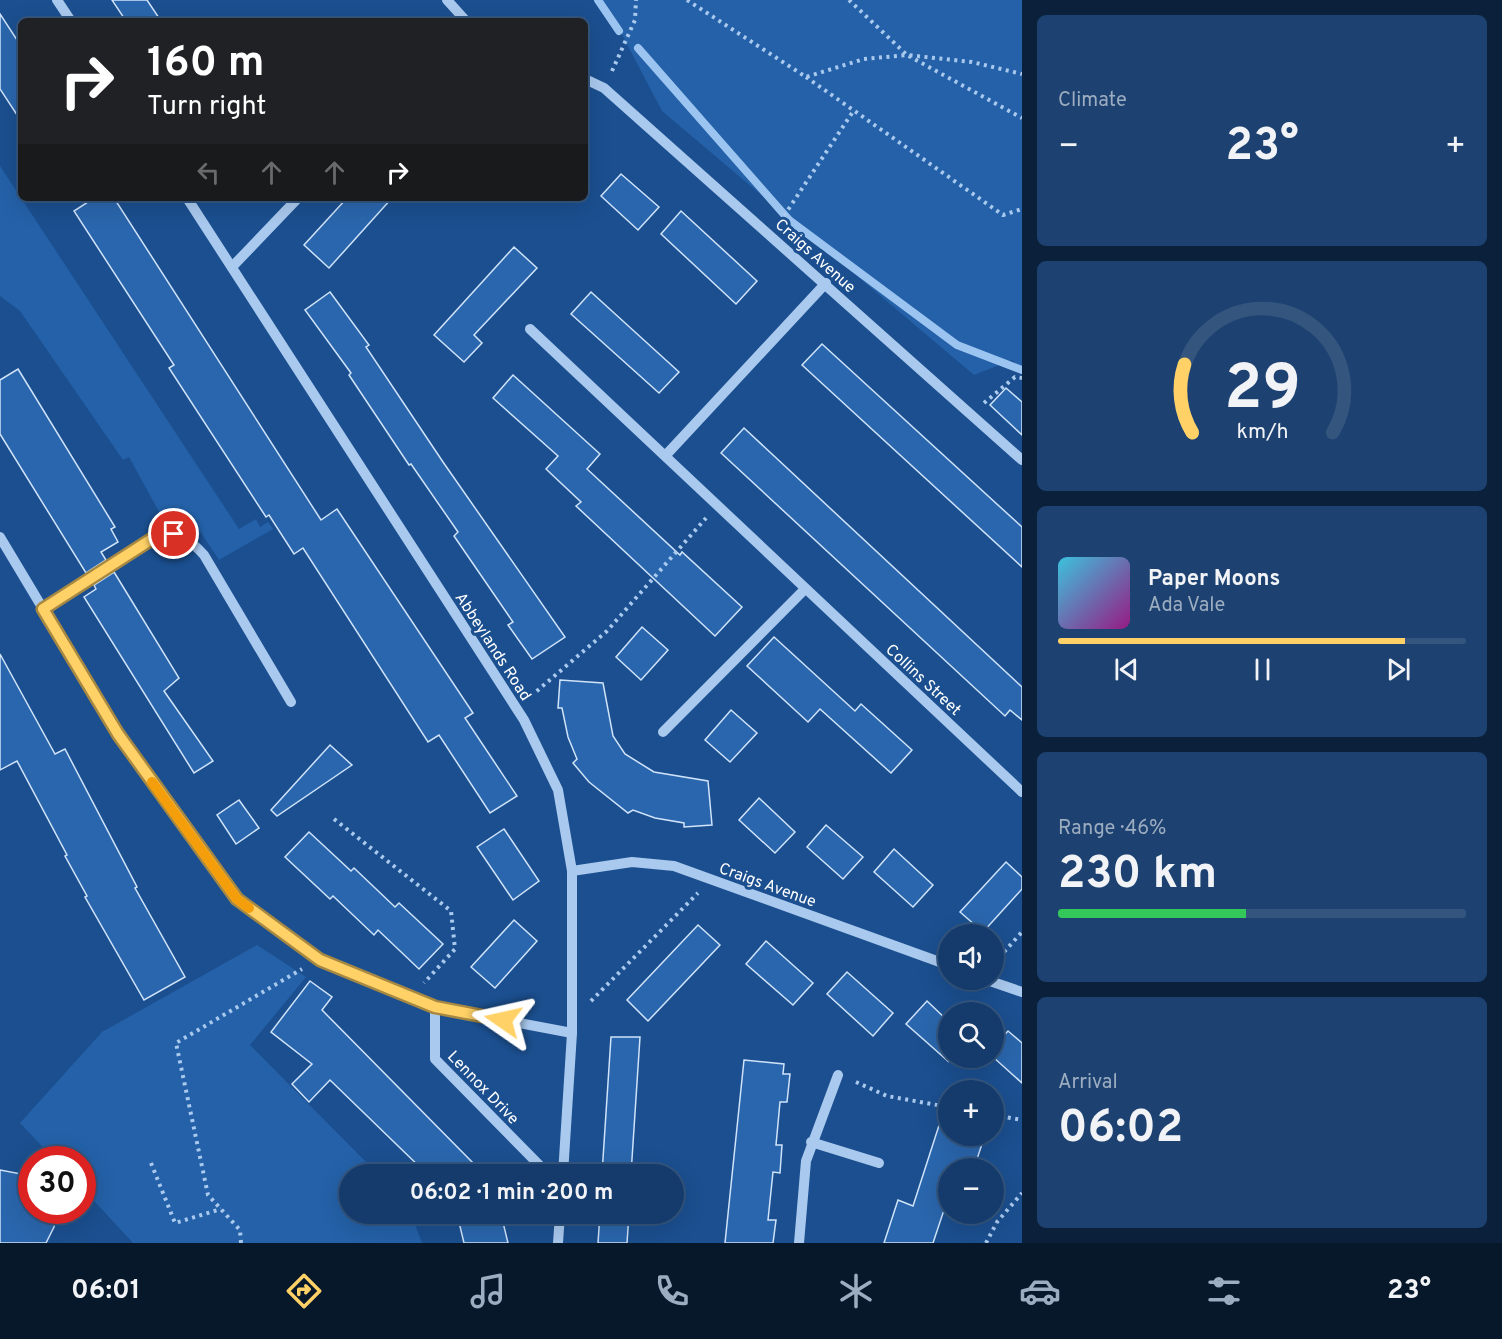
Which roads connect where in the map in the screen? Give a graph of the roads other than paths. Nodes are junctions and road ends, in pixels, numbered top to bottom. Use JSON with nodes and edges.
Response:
{"nodes":[{"id":1,"x":57,"y":0,"type":"edge"},
{"id":2,"x":447,"y":0,"type":"edge"},
{"id":3,"x":69,"y":18,"type":"edge"},
{"id":4,"x":463,"y":18,"type":"edge"},
{"id":5,"x":588,"y":80,"type":"edge"},
{"id":6,"x":189,"y":201,"type":"edge"},
{"id":7,"x":295,"y":201,"type":"edge"},
{"id":8,"x":232,"y":267,"type":"junction"},
{"id":9,"x":826,"y":283,"type":"junction"},
{"id":10,"x":530,"y":329,"type":"dead end"},
{"id":11,"x":666,"y":455,"type":"junction"},
{"id":12,"x":1022,"y":460,"type":"edge"},
{"id":13,"x":0,"y":537,"type":"edge"},
{"id":14,"x":805,"y":589,"type":"junction"},
{"id":15,"x":43,"y":609,"type":"junction"},
{"id":16,"x":291,"y":702,"type":"dead end"},
{"id":17,"x":663,"y":732,"type":"dead end"},
{"id":18,"x":1022,"y":792,"type":"edge"},
{"id":19,"x":572,"y":871,"type":"junction"},
{"id":20,"x":938,"y":961,"type":"edge"},
{"id":21,"x":1004,"y":986,"type":"edge"},
{"id":22,"x":1022,"y":992,"type":"edge"},
{"id":23,"x":435,"y":1007,"type":"junction"},
{"id":24,"x":572,"y":1033,"type":"junction"},
{"id":25,"x":838,"y":1075,"type":"road end"},
{"id":26,"x":811,"y":1142,"type":"junction"},
{"id":27,"x":879,"y":1163,"type":"dead end"},
{"id":28,"x":538,"y":1164,"type":"edge"},
{"id":29,"x":564,"y":1164,"type":"edge"},
{"id":30,"x":559,"y":1224,"type":"edge"},
{"id":31,"x":558,"y":1243,"type":"edge"},
{"id":32,"x":799,"y":1243,"type":"edge"}],
"edges":[{"from":1,"to":3,"type":"street"},
{"from":2,"to":4,"type":"street"},
{"from":5,"to":9,"type":"street","name":"Craigs Avenue"},
{"from":6,"to":8,"type":"street","name":"Abbeylands Road"},
{"from":7,"to":8,"type":"street"},
{"from":8,"to":19,"type":"street","name":"Abbeylands Road"},
{"from":9,"to":11,"type":"street"},
{"from":9,"to":12,"type":"street","name":"Craigs Avenue"},
{"from":10,"to":11,"type":"street","name":"Collins Street"},
{"from":11,"to":14,"type":"street","name":"Collins Street"},
{"from":13,"to":15,"type":"street"},
{"from":14,"to":17,"type":"street"},
{"from":14,"to":18,"type":"street","name":"Collins Street"},
{"from":15,"to":16,"type":"street"},
{"from":15,"to":23,"type":"street"},
{"from":19,"to":20,"type":"street","name":"Craigs Avenue"},
{"from":19,"to":24,"type":"street","name":"Abbeylands Road"},
{"from":21,"to":22,"type":"street"},
{"from":23,"to":24,"type":"street"},
{"from":23,"to":28,"type":"street","name":"Lennox Drive"},
{"from":24,"to":29,"type":"street","name":"Abbeylands Road"},
{"from":25,"to":26,"type":"street"},
{"from":26,"to":27,"type":"street"},
{"from":26,"to":32,"type":"street"},
{"from":30,"to":31,"type":"street"}]}
